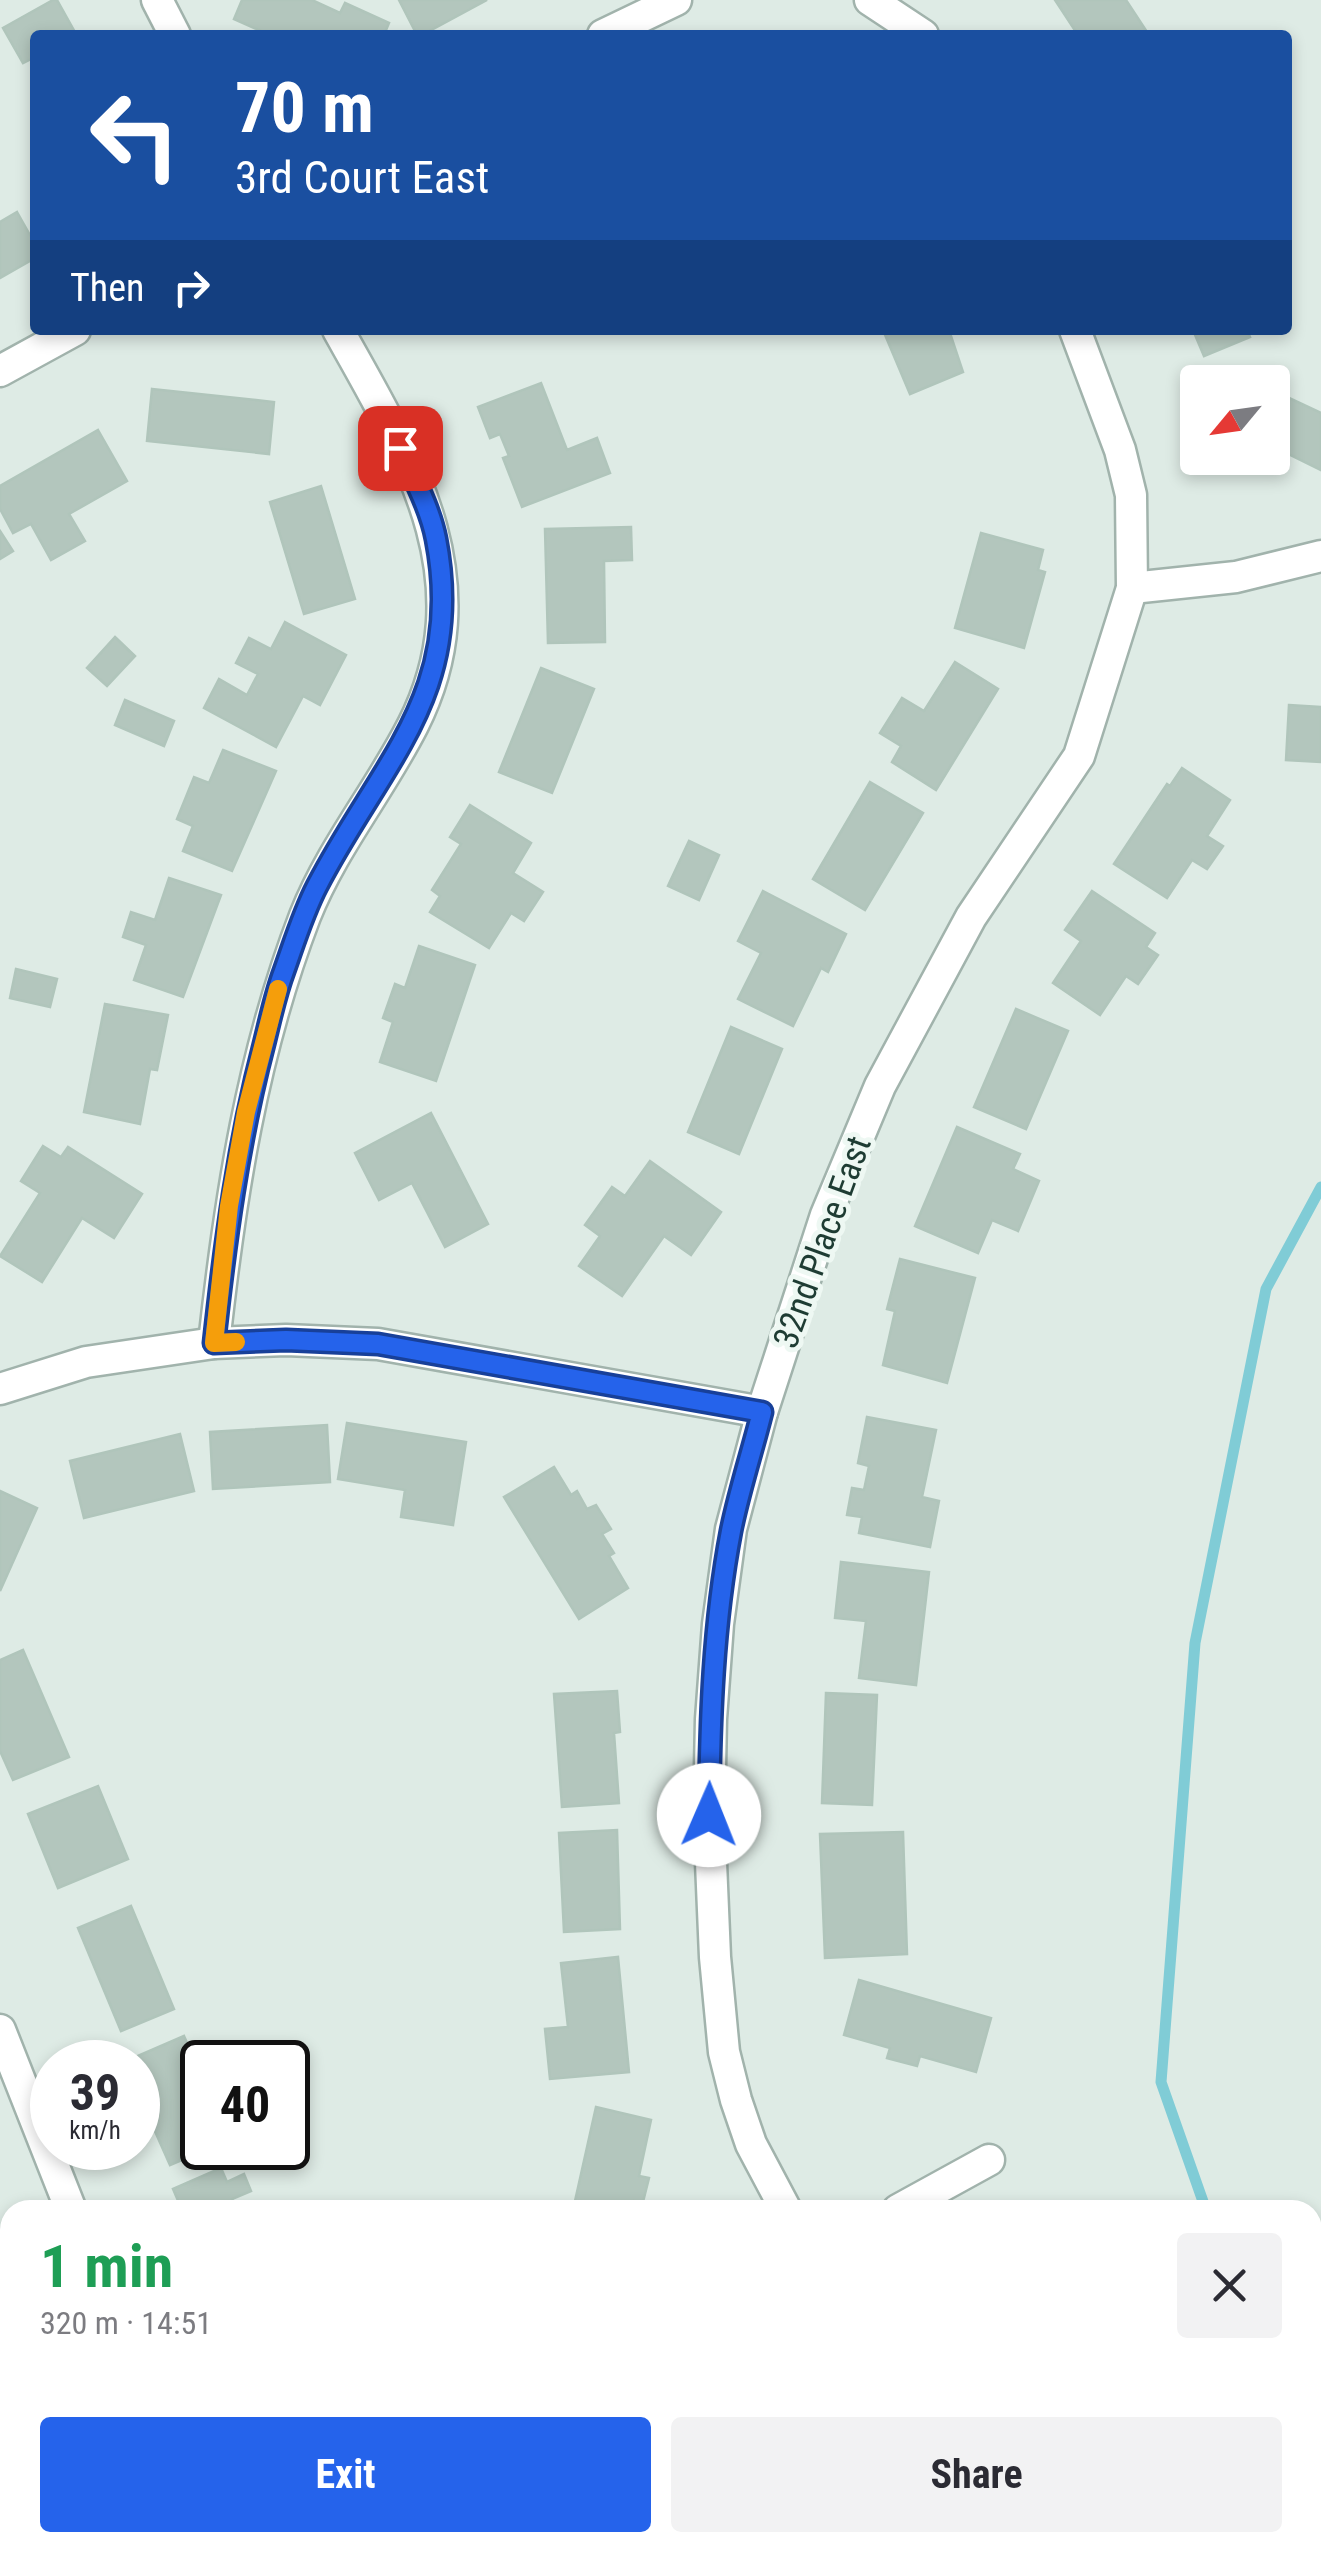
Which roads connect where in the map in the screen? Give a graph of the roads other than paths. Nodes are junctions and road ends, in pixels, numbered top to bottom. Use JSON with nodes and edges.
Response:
{"nodes":[{"id":1,"x":157,"y":0,"type":"edge"},
{"id":2,"x":676,"y":0,"type":"edge"},
{"id":3,"x":870,"y":0,"type":"edge"},
{"id":4,"x":173,"y":30,"type":"edge"},
{"id":5,"x":614,"y":30,"type":"edge"},
{"id":6,"x":915,"y":30,"type":"edge"},
{"id":7,"x":65,"y":335,"type":"edge"},
{"id":8,"x":341,"y":335,"type":"edge"},
{"id":9,"x":1077,"y":335,"type":"edge"},
{"id":10,"x":0,"y":371,"type":"edge"},
{"id":11,"x":1321,"y":556,"type":"edge"},
{"id":12,"x":1132,"y":588,"type":"junction"},
{"id":13,"x":214,"y":1343,"type":"junction"},
{"id":14,"x":0,"y":1388,"type":"edge"},
{"id":15,"x":762,"y":1412,"type":"junction"},
{"id":16,"x":0,"y":2030,"type":"edge"},
{"id":17,"x":989,"y":2160,"type":"dead end"},
{"id":18,"x":67,"y":2200,"type":"edge"},
{"id":19,"x":781,"y":2200,"type":"edge"},
{"id":20,"x":916,"y":2200,"type":"edge"}],
"edges":[{"from":1,"to":4,"type":"street"},
{"from":2,"to":5,"type":"street"},
{"from":3,"to":6,"type":"street"},
{"from":7,"to":10,"type":"street"},
{"from":8,"to":13,"type":"street"},
{"from":9,"to":12,"type":"street","name":"32nd Place East"},
{"from":11,"to":12,"type":"street"},
{"from":12,"to":15,"type":"street","name":"32nd Place East"},
{"from":13,"to":14,"type":"street"},
{"from":13,"to":15,"type":"street"},
{"from":15,"to":19,"type":"street","name":"32nd Place East"},
{"from":16,"to":18,"type":"street"},
{"from":17,"to":20,"type":"street"}]}
